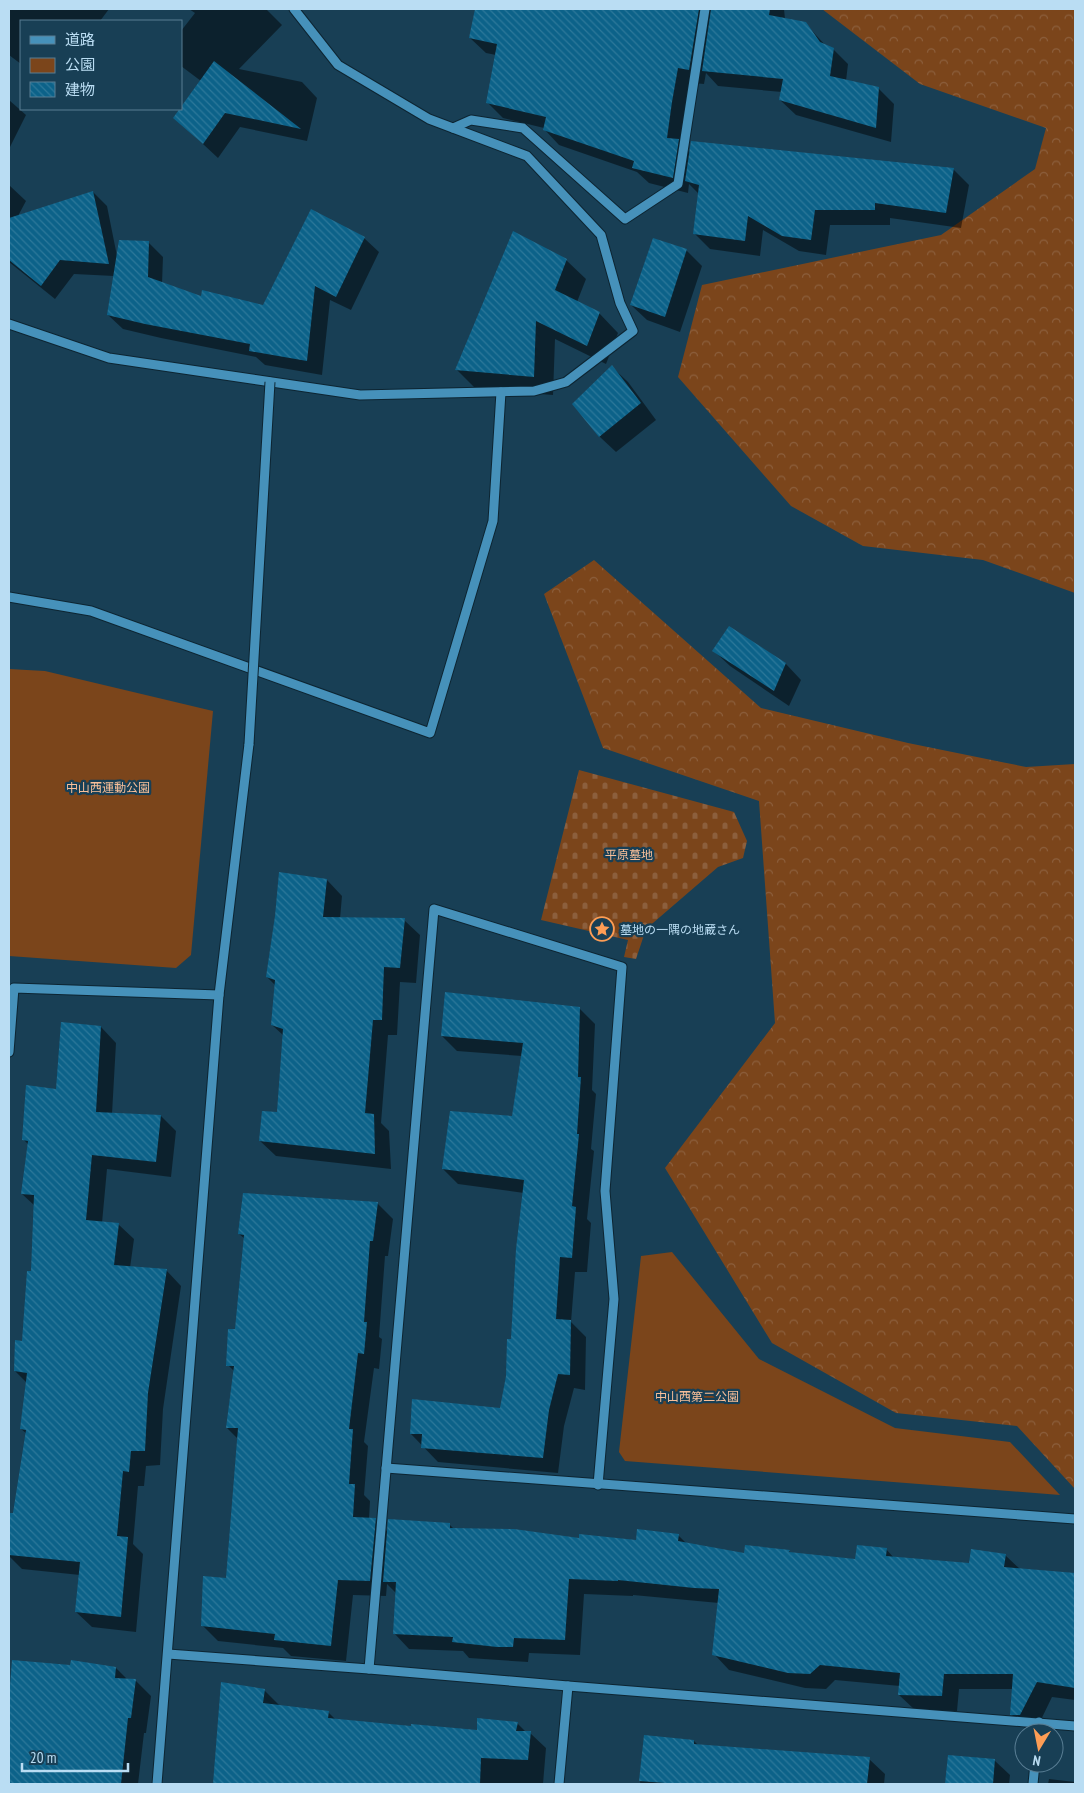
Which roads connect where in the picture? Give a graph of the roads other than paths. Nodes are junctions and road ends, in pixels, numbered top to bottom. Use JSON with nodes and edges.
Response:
{"nodes":[{"id":1,"x":294,"y":9,"type":"edge"},
{"id":2,"x":705,"y":9,"type":"edge"},
{"id":3,"x":453,"y":128,"type":"junction"},
{"id":4,"x":9,"y":324,"type":"edge"},
{"id":5,"x":270,"y":382,"type":"junction"},
{"id":6,"x":501,"y":392,"type":"junction"},
{"id":7,"x":9,"y":597,"type":"edge"},
{"id":8,"x":219,"y":994,"type":"junction"},
{"id":9,"x":9,"y":1052,"type":"edge"},
{"id":10,"x":386,"y":1468,"type":"junction"},
{"id":11,"x":598,"y":1485,"type":"junction"},
{"id":12,"x":1075,"y":1519,"type":"edge"},
{"id":13,"x":168,"y":1654,"type":"junction"},
{"id":14,"x":369,"y":1669,"type":"junction"},
{"id":15,"x":568,"y":1686,"type":"junction"},
{"id":16,"x":1039,"y":1722,"type":"joint"},
{"id":17,"x":1075,"y":1726,"type":"edge"},
{"id":18,"x":157,"y":1784,"type":"edge"},
{"id":19,"x":559,"y":1784,"type":"edge"}],
"edges":[{"from":1,"to":3,"type":"street"},
{"from":2,"to":3,"type":"street"},
{"from":3,"to":6,"type":"street"},
{"from":4,"to":5,"type":"street"},
{"from":5,"to":6,"type":"street"},
{"from":5,"to":8,"type":"street","bridge":true},
{"from":6,"to":7,"type":"street"},
{"from":8,"to":9,"type":"street"},
{"from":8,"to":13,"type":"street"},
{"from":10,"to":11,"type":"street"},
{"from":10,"to":11,"type":"street"},
{"from":10,"to":14,"type":"street"},
{"from":11,"to":12,"type":"street"},
{"from":13,"to":14,"type":"street"},
{"from":13,"to":18,"type":"street"},
{"from":14,"to":15,"type":"street"},
{"from":15,"to":16,"type":"street"},
{"from":15,"to":19,"type":"street"},
{"from":16,"to":17,"type":"street"}]}
